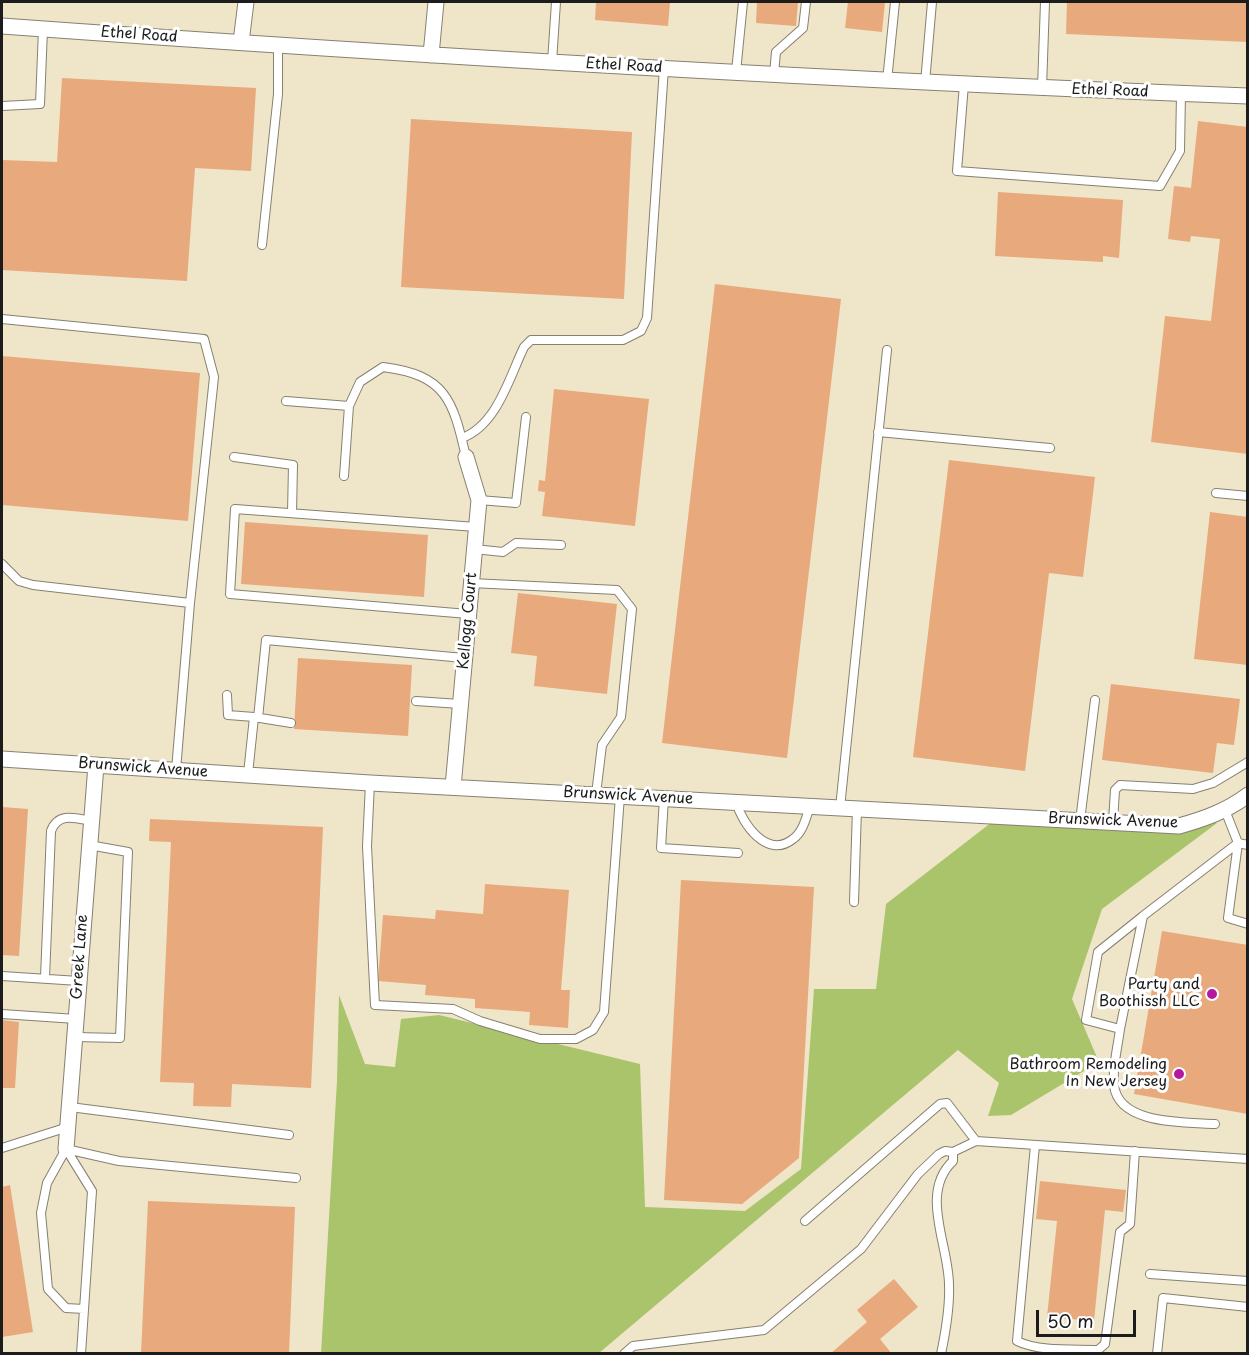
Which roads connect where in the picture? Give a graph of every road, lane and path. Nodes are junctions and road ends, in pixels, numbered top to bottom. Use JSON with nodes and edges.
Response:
{"nodes":[{"id":1,"x":246,"y":2,"type":"edge"},
{"id":2,"x":436,"y":2,"type":"edge"},
{"id":3,"x":556,"y":2,"type":"edge"},
{"id":4,"x":743,"y":2,"type":"edge"},
{"id":5,"x":806,"y":2,"type":"edge"},
{"id":6,"x":895,"y":2,"type":"edge"},
{"id":7,"x":933,"y":2,"type":"edge"},
{"id":8,"x":1045,"y":2,"type":"edge"},
{"id":9,"x":2,"y":26,"type":"edge"},
{"id":10,"x":43,"y":29,"type":"junction"},
{"id":11,"x":241,"y":42,"type":"junction"},
{"id":12,"x":278,"y":45,"type":"junction"},
{"id":13,"x":431,"y":55,"type":"junction"},
{"id":14,"x":552,"y":62,"type":"junction"},
{"id":15,"x":664,"y":68,"type":"junction"},
{"id":16,"x":736,"y":72,"type":"junction"},
{"id":17,"x":774,"y":74,"type":"junction"},
{"id":18,"x":887,"y":81,"type":"junction"},
{"id":19,"x":925,"y":82,"type":"junction"},
{"id":20,"x":964,"y":84,"type":"junction"},
{"id":21,"x":1042,"y":88,"type":"junction"},
{"id":22,"x":1181,"y":93,"type":"junction"},
{"id":23,"x":1248,"y":96,"type":"edge"},
{"id":24,"x":2,"y":106,"type":"edge"},
{"id":25,"x":262,"y":244,"type":"dead end"},
{"id":26,"x":2,"y":319,"type":"edge"},
{"id":27,"x":887,"y":350,"type":"dead end"},
{"id":28,"x":286,"y":401,"type":"dead end"},
{"id":29,"x":349,"y":406,"type":"junction"},
{"id":30,"x":526,"y":417,"type":"dead end"},
{"id":31,"x":878,"y":432,"type":"junction"},
{"id":32,"x":462,"y":438,"type":"junction"},
{"id":33,"x":1050,"y":448,"type":"dead end"},
{"id":34,"x":234,"y":457,"type":"dead end"},
{"id":35,"x":466,"y":457,"type":"joint"},
{"id":36,"x":344,"y":476,"type":"dead end"},
{"id":37,"x":1216,"y":493,"type":"dead end"},
{"id":38,"x":1248,"y":496,"type":"edge"},
{"id":39,"x":479,"y":500,"type":"junction"},
{"id":40,"x":292,"y":513,"type":"junction"},
{"id":41,"x":476,"y":527,"type":"junction"},
{"id":42,"x":561,"y":545,"type":"dead end"},
{"id":43,"x":474,"y":549,"type":"junction"},
{"id":44,"x":2,"y":564,"type":"edge"},
{"id":45,"x":471,"y":583,"type":"junction"},
{"id":46,"x":190,"y":603,"type":"junction"},
{"id":47,"x":468,"y":614,"type":"junction"},
{"id":48,"x":464,"y":658,"type":"junction"},
{"id":49,"x":227,"y":694,"type":"dead end"},
{"id":50,"x":1095,"y":700,"type":"dead end"},
{"id":51,"x":416,"y":701,"type":"dead end"},
{"id":52,"x":460,"y":704,"type":"junction"},
{"id":53,"x":256,"y":717,"type":"junction"},
{"id":54,"x":291,"y":723,"type":"dead end"},
{"id":55,"x":2,"y":759,"type":"edge"},
{"id":56,"x":1248,"y":762,"type":"edge"},
{"id":57,"x":96,"y":765,"type":"junction"},
{"id":58,"x":176,"y":770,"type":"junction"},
{"id":59,"x":248,"y":774,"type":"junction"},
{"id":60,"x":370,"y":783,"type":"junction"},
{"id":61,"x":453,"y":787,"type":"junction"},
{"id":62,"x":596,"y":794,"type":"junction"},
{"id":63,"x":1248,"y":795,"type":"edge"},
{"id":64,"x":620,"y":796,"type":"junction"},
{"id":65,"x":664,"y":798,"type":"junction"},
{"id":66,"x":736,"y":802,"type":"junction"},
{"id":67,"x":810,"y":806,"type":"junction"},
{"id":68,"x":840,"y":808,"type":"junction"},
{"id":69,"x":856,"y":808,"type":"junction"},
{"id":70,"x":1225,"y":810,"type":"junction"},
{"id":71,"x":91,"y":820,"type":"junction"},
{"id":72,"x":1080,"y":821,"type":"junction"},
{"id":73,"x":1113,"y":822,"type":"junction"},
{"id":74,"x":1238,"y":843,"type":"junction"},
{"id":75,"x":88,"y":845,"type":"junction"},
{"id":76,"x":1248,"y":845,"type":"edge"},
{"id":77,"x":738,"y":853,"type":"dead end"},
{"id":78,"x":854,"y":902,"type":"dead end"},
{"id":79,"x":1143,"y":916,"type":"junction"},
{"id":80,"x":1248,"y":924,"type":"edge"},
{"id":81,"x":2,"y":976,"type":"edge"},
{"id":82,"x":45,"y":978,"type":"junction"},
{"id":83,"x":79,"y":981,"type":"junction"},
{"id":84,"x":2,"y":1014,"type":"edge"},
{"id":85,"x":76,"y":1019,"type":"junction"},
{"id":86,"x":1120,"y":1029,"type":"junction"},
{"id":87,"x":75,"y":1037,"type":"junction"},
{"id":88,"x":70,"y":1107,"type":"junction"},
{"id":89,"x":1215,"y":1124,"type":"dead end"},
{"id":90,"x":68,"y":1127,"type":"junction"},
{"id":91,"x":289,"y":1136,"type":"dead end"},
{"id":92,"x":976,"y":1141,"type":"junction"},
{"id":93,"x":1035,"y":1145,"type":"junction"},
{"id":94,"x":2,"y":1148,"type":"edge"},
{"id":95,"x":66,"y":1149,"type":"junction"},
{"id":96,"x":1135,"y":1151,"type":"junction"},
{"id":97,"x":953,"y":1152,"type":"junction"},
{"id":98,"x":1248,"y":1159,"type":"edge"},
{"id":99,"x":296,"y":1178,"type":"dead end"},
{"id":100,"x":805,"y":1221,"type":"dead end"},
{"id":101,"x":1150,"y":1274,"type":"dead end"},
{"id":102,"x":1248,"y":1281,"type":"edge"},
{"id":103,"x":1248,"y":1306,"type":"edge"},
{"id":104,"x":84,"y":1309,"type":"junction"},
{"id":105,"x":81,"y":1353,"type":"edge"},
{"id":106,"x":624,"y":1353,"type":"edge"},
{"id":107,"x":940,"y":1353,"type":"edge"},
{"id":108,"x":1157,"y":1353,"type":"edge"}],
"edges":[{"from":1,"to":11,"type":"street"},
{"from":2,"to":13,"type":"street"},
{"from":3,"to":14,"type":"lane"},
{"from":4,"to":16,"type":"lane"},
{"from":5,"to":17,"type":"lane"},
{"from":6,"to":18,"type":"lane"},
{"from":7,"to":19,"type":"lane"},
{"from":8,"to":21,"type":"lane"},
{"from":9,"to":10,"type":"street","name":"Ethel Road"},
{"from":10,"to":11,"type":"street","name":"Ethel Road"},
{"from":10,"to":24,"type":"lane"},
{"from":11,"to":12,"type":"street","name":"Ethel Road"},
{"from":12,"to":13,"type":"street","name":"Ethel Road"},
{"from":12,"to":25,"type":"lane"},
{"from":13,"to":14,"type":"street","name":"Ethel Road"},
{"from":14,"to":15,"type":"street","name":"Ethel Road"},
{"from":15,"to":16,"type":"street","name":"Ethel Road"},
{"from":15,"to":32,"type":"lane"},
{"from":16,"to":17,"type":"street","name":"Ethel Road"},
{"from":17,"to":18,"type":"street","name":"Ethel Road"},
{"from":18,"to":19,"type":"street","name":"Ethel Road"},
{"from":19,"to":20,"type":"street","name":"Ethel Road"},
{"from":20,"to":21,"type":"street","name":"Ethel Road"},
{"from":20,"to":22,"type":"lane"},
{"from":21,"to":22,"type":"street","name":"Ethel Road"},
{"from":22,"to":23,"type":"street","name":"Ethel Road"},
{"from":26,"to":46,"type":"lane"},
{"from":27,"to":31,"type":"lane"},
{"from":28,"to":29,"type":"lane"},
{"from":29,"to":32,"type":"lane"},
{"from":29,"to":36,"type":"lane"},
{"from":30,"to":39,"type":"lane"},
{"from":31,"to":33,"type":"lane"},
{"from":31,"to":68,"type":"lane"},
{"from":32,"to":35,"type":"lane"},
{"from":34,"to":40,"type":"lane"},
{"from":35,"to":39,"type":"street","name":"Kellogg Court"},
{"from":37,"to":38,"type":"lane"},
{"from":39,"to":41,"type":"street","name":"Kellogg Court"},
{"from":40,"to":41,"type":"lane"},
{"from":40,"to":47,"type":"lane"},
{"from":41,"to":43,"type":"street","name":"Kellogg Court"},
{"from":42,"to":43,"type":"lane"},
{"from":43,"to":45,"type":"street","name":"Kellogg Court"},
{"from":44,"to":46,"type":"lane"},
{"from":45,"to":47,"type":"street","name":"Kellogg Court"},
{"from":45,"to":62,"type":"lane"},
{"from":46,"to":58,"type":"lane"},
{"from":47,"to":48,"type":"street","name":"Kellogg Court"},
{"from":48,"to":52,"type":"street","name":"Kellogg Court"},
{"from":48,"to":53,"type":"lane"},
{"from":49,"to":53,"type":"lane"},
{"from":50,"to":72,"type":"lane"},
{"from":51,"to":52,"type":"lane"},
{"from":52,"to":61,"type":"street","name":"Kellogg Court"},
{"from":53,"to":54,"type":"lane"},
{"from":53,"to":59,"type":"lane"},
{"from":55,"to":57,"type":"street","name":"Brunswick Avenue"},
{"from":56,"to":73,"type":"lane"},
{"from":57,"to":58,"type":"street","name":"Brunswick Avenue"},
{"from":57,"to":71,"type":"street","name":"Greek Lane"},
{"from":58,"to":59,"type":"street","name":"Brunswick Avenue"},
{"from":59,"to":60,"type":"street","name":"Brunswick Avenue"},
{"from":60,"to":61,"type":"street","name":"Brunswick Avenue"},
{"from":60,"to":64,"type":"lane"},
{"from":61,"to":62,"type":"street","name":"Brunswick Avenue"},
{"from":62,"to":64,"type":"street","name":"Brunswick Avenue"},
{"from":63,"to":70,"type":"street","name":"Brunswick Avenue"},
{"from":64,"to":65,"type":"street","name":"Brunswick Avenue"},
{"from":65,"to":66,"type":"street","name":"Brunswick Avenue"},
{"from":65,"to":77,"type":"lane"},
{"from":66,"to":67,"type":"street","name":"Brunswick Avenue"},
{"from":66,"to":67,"type":"lane"},
{"from":67,"to":68,"type":"street","name":"Brunswick Avenue"},
{"from":68,"to":69,"type":"street","name":"Brunswick Avenue"},
{"from":69,"to":72,"type":"street","name":"Brunswick Avenue"},
{"from":69,"to":78,"type":"lane"},
{"from":70,"to":73,"type":"street","name":"Brunswick Avenue"},
{"from":70,"to":74,"type":"lane"},
{"from":71,"to":75,"type":"street","name":"Greek Lane"},
{"from":71,"to":82,"type":"lane"},
{"from":72,"to":73,"type":"street","name":"Brunswick Avenue"},
{"from":74,"to":76,"type":"lane"},
{"from":74,"to":79,"type":"lane"},
{"from":74,"to":80,"type":"lane"},
{"from":75,"to":83,"type":"street","name":"Greek Lane"},
{"from":75,"to":87,"type":"lane"},
{"from":79,"to":86,"type":"lane"},
{"from":79,"to":86,"type":"lane"},
{"from":81,"to":82,"type":"lane"},
{"from":82,"to":83,"type":"lane"},
{"from":83,"to":85,"type":"street","name":"Greek Lane"},
{"from":84,"to":85,"type":"lane"},
{"from":85,"to":87,"type":"street","name":"Greek Lane"},
{"from":86,"to":89,"type":"lane"},
{"from":87,"to":88,"type":"street","name":"Greek Lane"},
{"from":88,"to":90,"type":"street","name":"Greek Lane"},
{"from":88,"to":91,"type":"lane"},
{"from":90,"to":94,"type":"lane"},
{"from":90,"to":95,"type":"street","name":"Greek Lane"},
{"from":92,"to":93,"type":"lane"},
{"from":92,"to":97,"type":"lane"},
{"from":92,"to":100,"type":"lane"},
{"from":93,"to":96,"type":"lane"},
{"from":93,"to":96,"type":"lane"},
{"from":95,"to":99,"type":"lane"},
{"from":95,"to":104,"type":"lane"},
{"from":95,"to":104,"type":"lane"},
{"from":96,"to":98,"type":"lane"},
{"from":97,"to":106,"type":"lane"},
{"from":97,"to":107,"type":"lane"},
{"from":101,"to":102,"type":"lane"},
{"from":103,"to":108,"type":"lane"},
{"from":104,"to":105,"type":"lane"}]}
